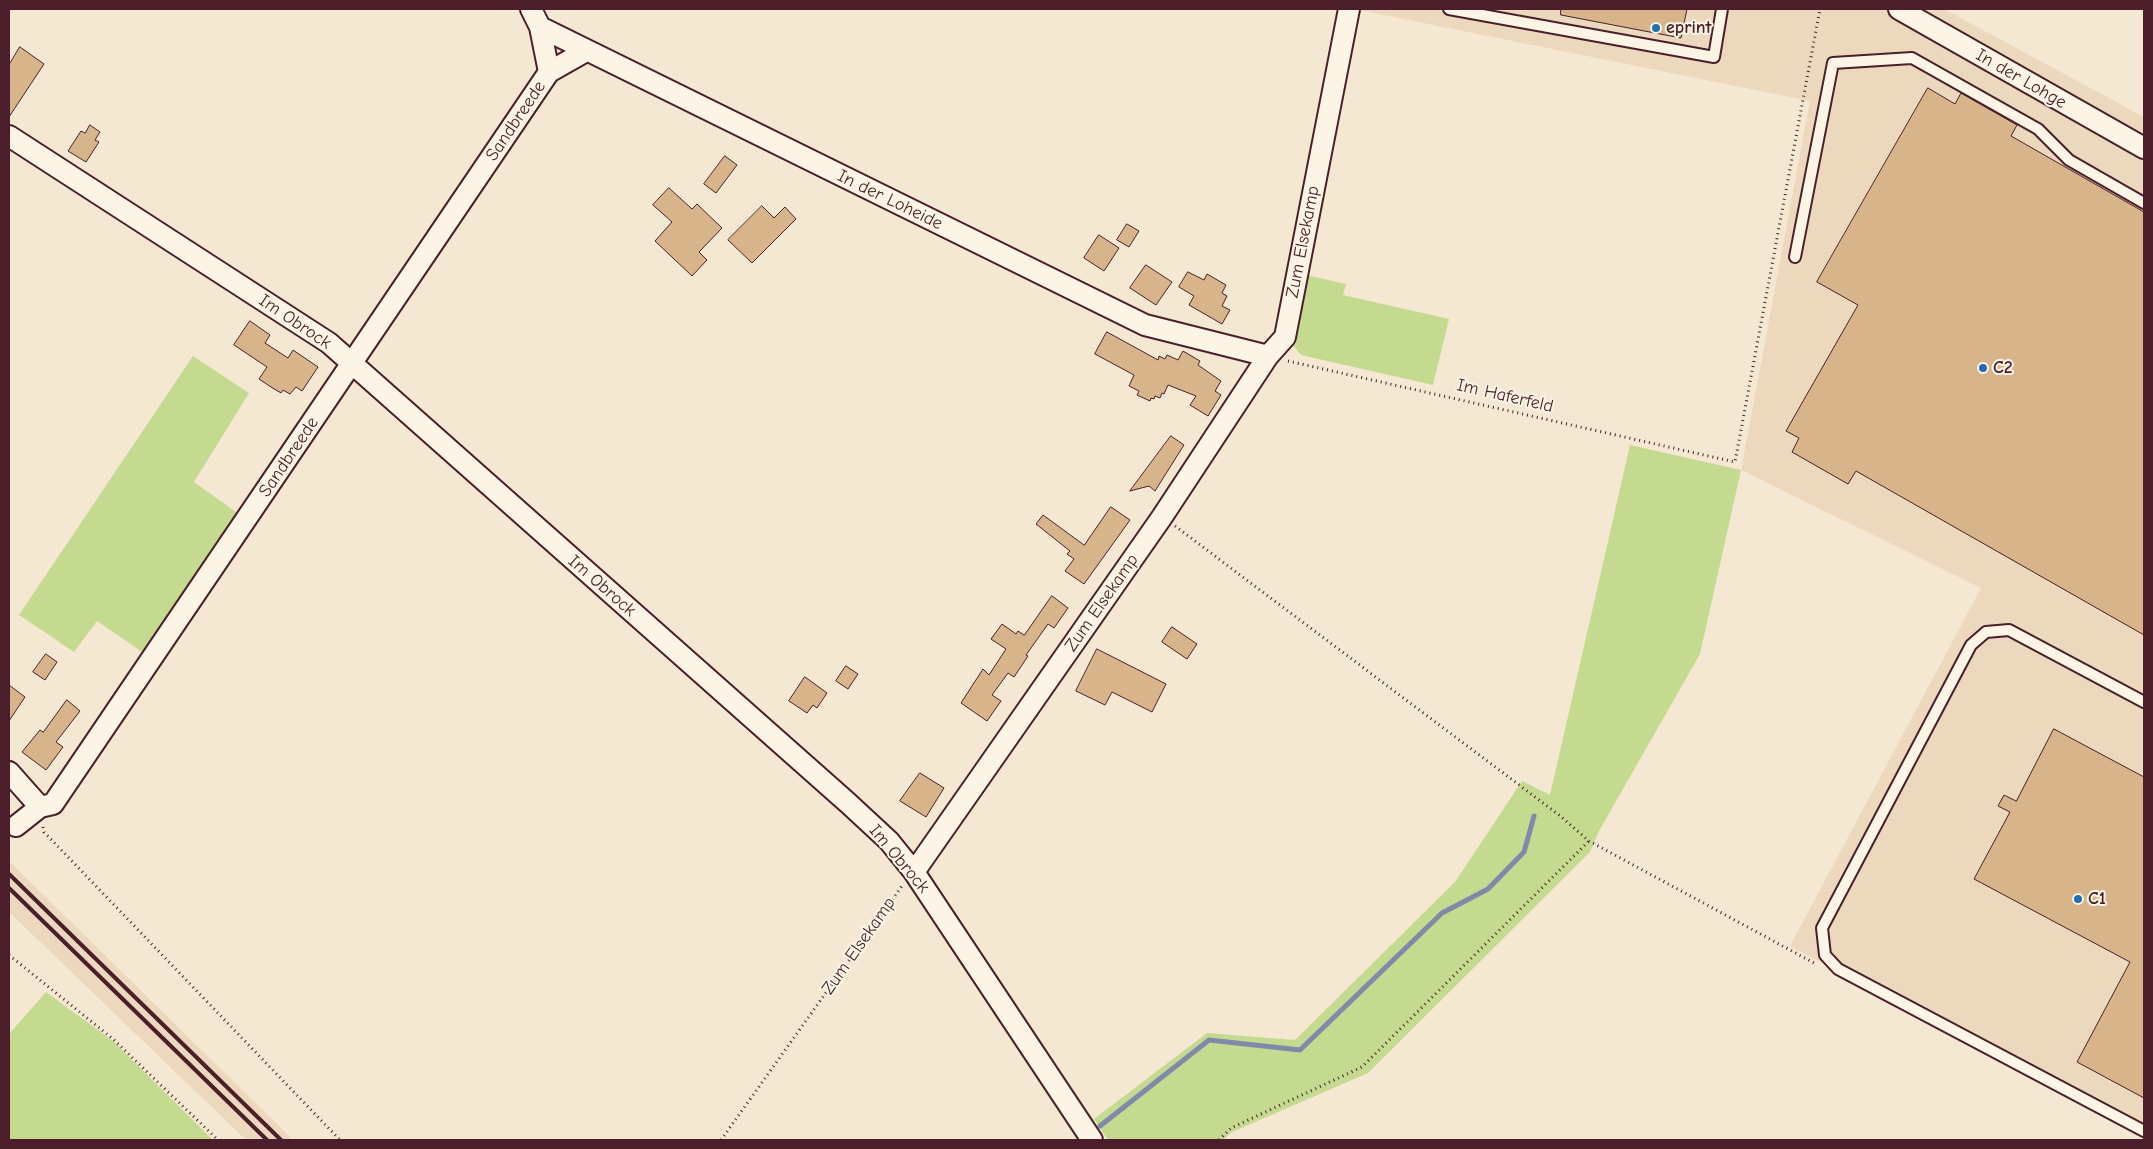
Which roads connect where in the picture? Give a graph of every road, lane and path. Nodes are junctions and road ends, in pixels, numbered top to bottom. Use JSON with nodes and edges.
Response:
{"nodes":[{"id":1,"x":531,"y":9,"type":"edge"},
{"id":2,"x":1349,"y":9,"type":"edge"},
{"id":3,"x":1449,"y":9,"type":"edge"},
{"id":4,"x":1722,"y":9,"type":"edge"},
{"id":5,"x":1820,"y":9,"type":"edge"},
{"id":6,"x":1899,"y":9,"type":"edge"},
{"id":7,"x":540,"y":27,"type":"junction"},
{"id":8,"x":586,"y":50,"type":"junction"},
{"id":9,"x":549,"y":72,"type":"junction"},
{"id":10,"x":9,"y":136,"type":"edge"},
{"id":11,"x":2144,"y":148,"type":"edge"},
{"id":12,"x":2144,"y":203,"type":"edge"},
{"id":13,"x":1794,"y":257,"type":"dead end"},
{"id":14,"x":1268,"y":356,"type":"junction"},
{"id":15,"x":352,"y":364,"type":"junction"},
{"id":16,"x":1162,"y":517,"type":"junction"},
{"id":17,"x":2144,"y":702,"type":"edge"},
{"id":18,"x":9,"y":772,"type":"edge"},
{"id":19,"x":40,"y":807,"type":"junction"},
{"id":20,"x":16,"y":826,"type":"dead end"},
{"id":21,"x":1589,"y":841,"type":"junction"},
{"id":22,"x":914,"y":872,"type":"junction"},
{"id":23,"x":9,"y":955,"type":"edge"},
{"id":24,"x":1818,"y":964,"type":"dead end"},
{"id":25,"x":2144,"y":1131,"type":"edge"},
{"id":26,"x":218,"y":1140,"type":"edge"},
{"id":27,"x":340,"y":1140,"type":"edge"},
{"id":28,"x":722,"y":1140,"type":"edge"},
{"id":29,"x":1092,"y":1140,"type":"edge"},
{"id":30,"x":1219,"y":1140,"type":"edge"}],
"edges":[{"from":1,"to":7,"type":"street"},
{"from":2,"to":14,"type":"street","name":"Zum Elsekamp"},
{"from":3,"to":4,"type":"lane"},
{"from":5,"to":14,"type":"path","name":"Im Haferfeld"},
{"from":6,"to":11,"type":"street","name":"In der Lohge"},
{"from":7,"to":8,"type":"street","name":"In der Loheide"},
{"from":7,"to":9,"type":"street","name":"Sandbreede"},
{"from":8,"to":9,"type":"street","name":"Sandbreede"},
{"from":8,"to":14,"type":"street","name":"In der Loheide"},
{"from":9,"to":15,"type":"street","name":"Sandbreede"},
{"from":10,"to":15,"type":"street","name":"Im Obrock"},
{"from":12,"to":13,"type":"lane"},
{"from":14,"to":16,"type":"street","name":"Zum Elsekamp"},
{"from":15,"to":19,"type":"street","name":"Sandbreede"},
{"from":15,"to":22,"type":"street","name":"Im Obrock"},
{"from":16,"to":21,"type":"path"},
{"from":16,"to":22,"type":"street","name":"Zum Elsekamp"},
{"from":17,"to":25,"type":"lane"},
{"from":18,"to":19,"type":"street"},
{"from":19,"to":20,"type":"street","name":"Sandbreede"},
{"from":19,"to":27,"type":"path"},
{"from":21,"to":24,"type":"path"},
{"from":21,"to":30,"type":"path"},
{"from":22,"to":28,"type":"path","name":"Zum Elsekamp"},
{"from":22,"to":29,"type":"street","name":"Im Obrock"},
{"from":23,"to":26,"type":"path"}]}
